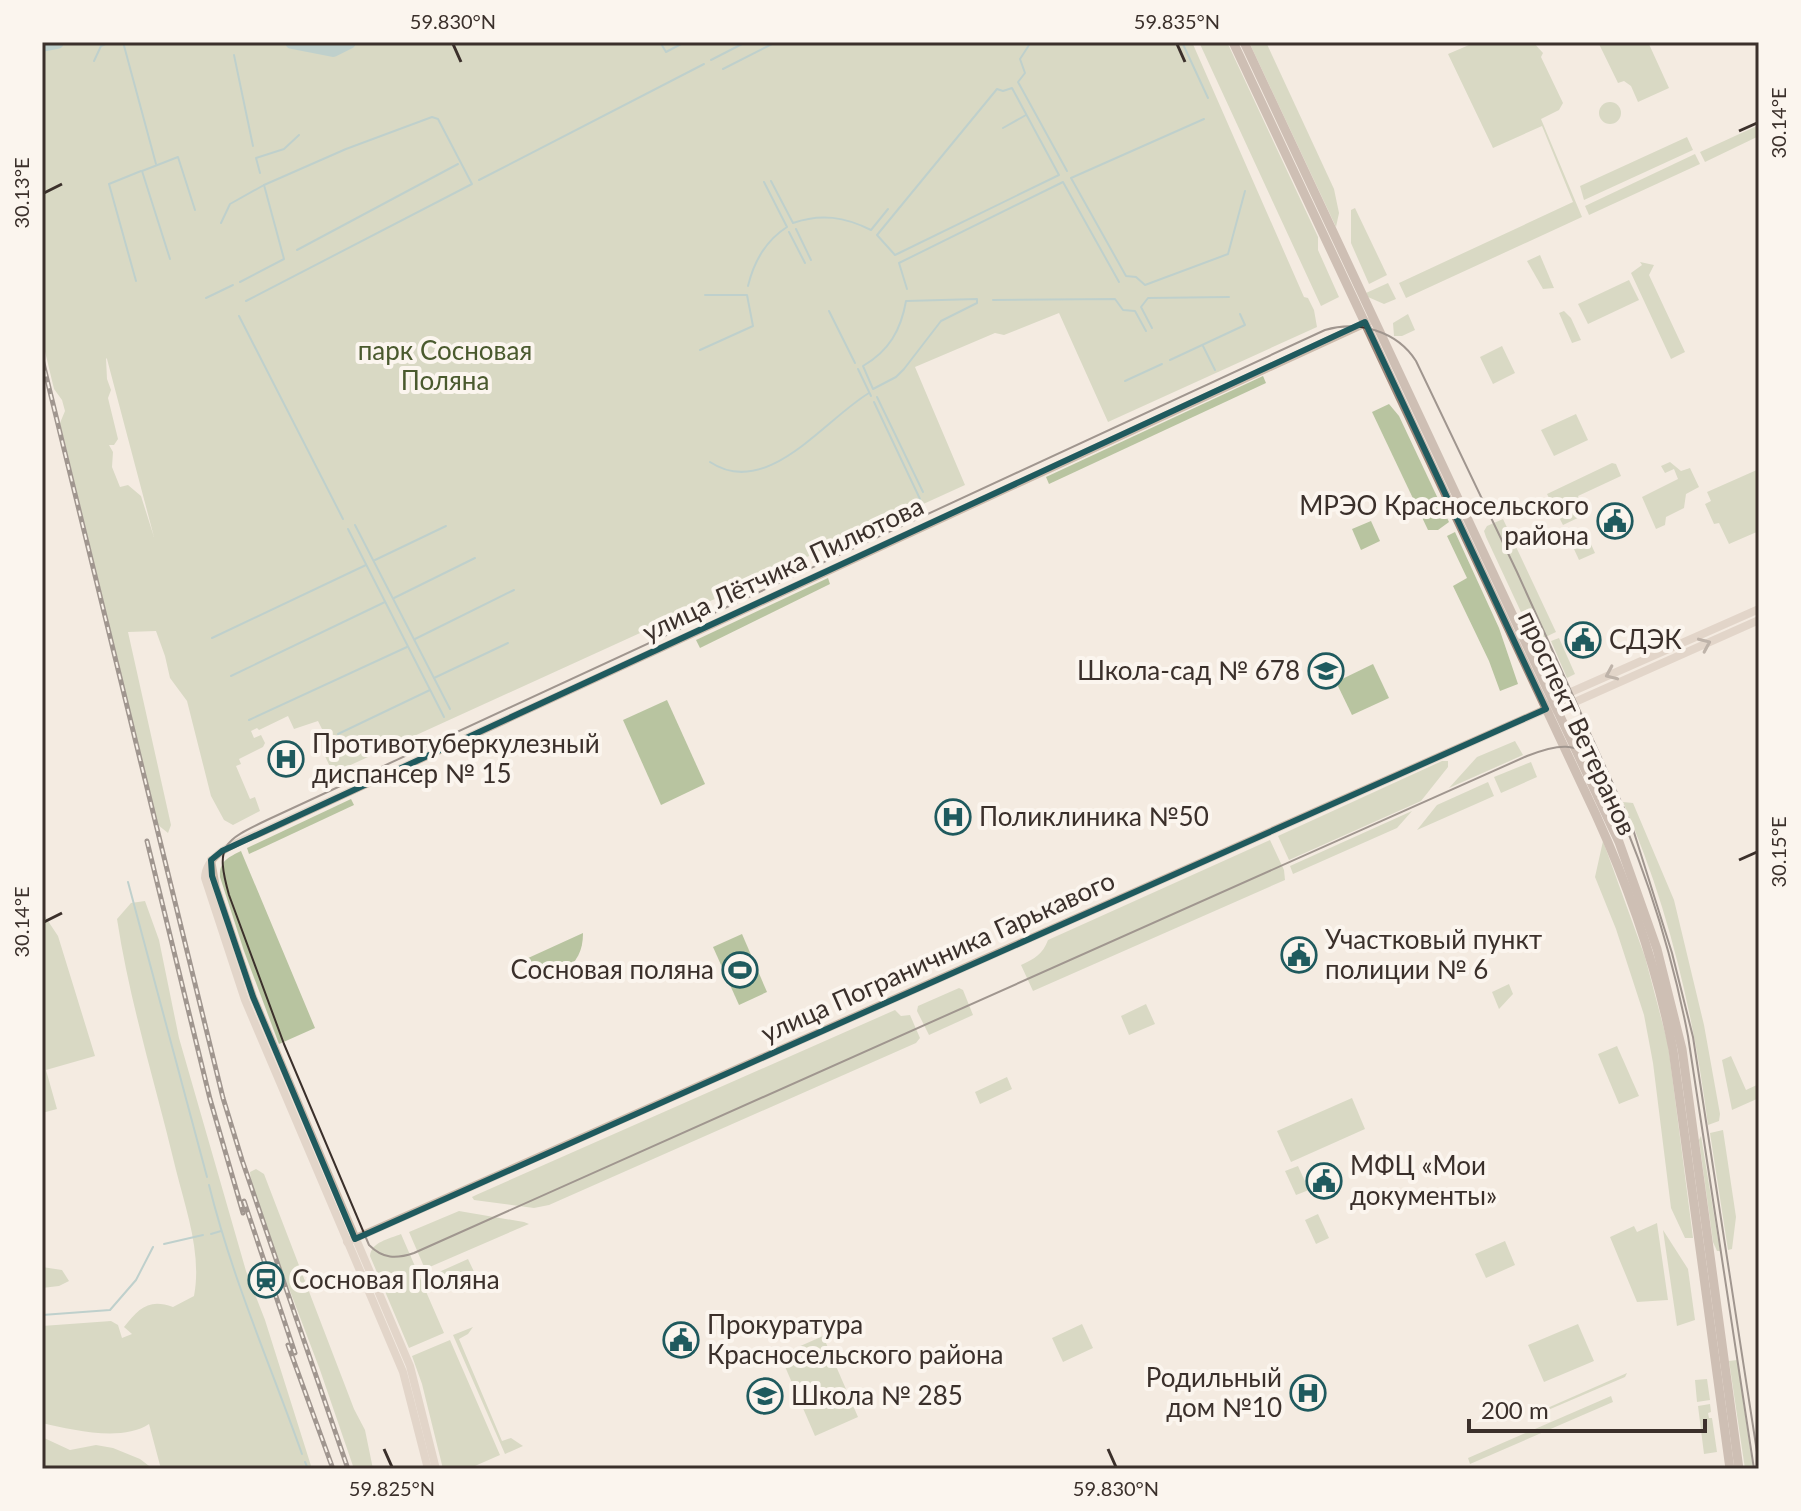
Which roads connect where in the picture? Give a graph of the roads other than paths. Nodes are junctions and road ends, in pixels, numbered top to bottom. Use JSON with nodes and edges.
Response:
{"nodes":[{"id":1,"x":1233,"y":42,"type":"edge"},
{"id":2,"x":1244,"y":42,"type":"edge"},
{"id":3,"x":1370,"y":321,"type":"junction"},
{"id":4,"x":1759,"y":609,"type":"edge"},
{"id":5,"x":1759,"y":620,"type":"edge"},
{"id":6,"x":1552,"y":706,"type":"junction"},
{"id":7,"x":351,"y":1241,"type":"junction"},
{"id":8,"x":428,"y":1469,"type":"edge"},
{"id":9,"x":436,"y":1469,"type":"edge"},
{"id":10,"x":1730,"y":1469,"type":"edge"},
{"id":11,"x":1739,"y":1469,"type":"edge"}],
"edges":[{"from":1,"to":3,"type":"main road","name":"проспект Ветеранов"},
{"from":2,"to":3,"type":"main road","name":"проспект Ветеранов"},
{"from":3,"to":6,"type":"main road","name":"проспект Ветеранов"},
{"from":3,"to":7,"type":"street","name":"улица Лётчика Пилютова"},
{"from":4,"to":6,"type":"street","name":"улица Пограничника Гарькавого","one_way":true},
{"from":6,"to":5,"type":"street","name":"улица Пограничника Гарькавого","one_way":true},
{"from":6,"to":7,"type":"street","name":"улица Пограничника Гарькавого"},
{"from":6,"to":10,"type":"main road","name":"проспект Ветеранов"},
{"from":6,"to":11,"type":"main road","name":"проспект Ветеранов"},
{"from":7,"to":8,"type":"street"},
{"from":7,"to":9,"type":"street"}]}
